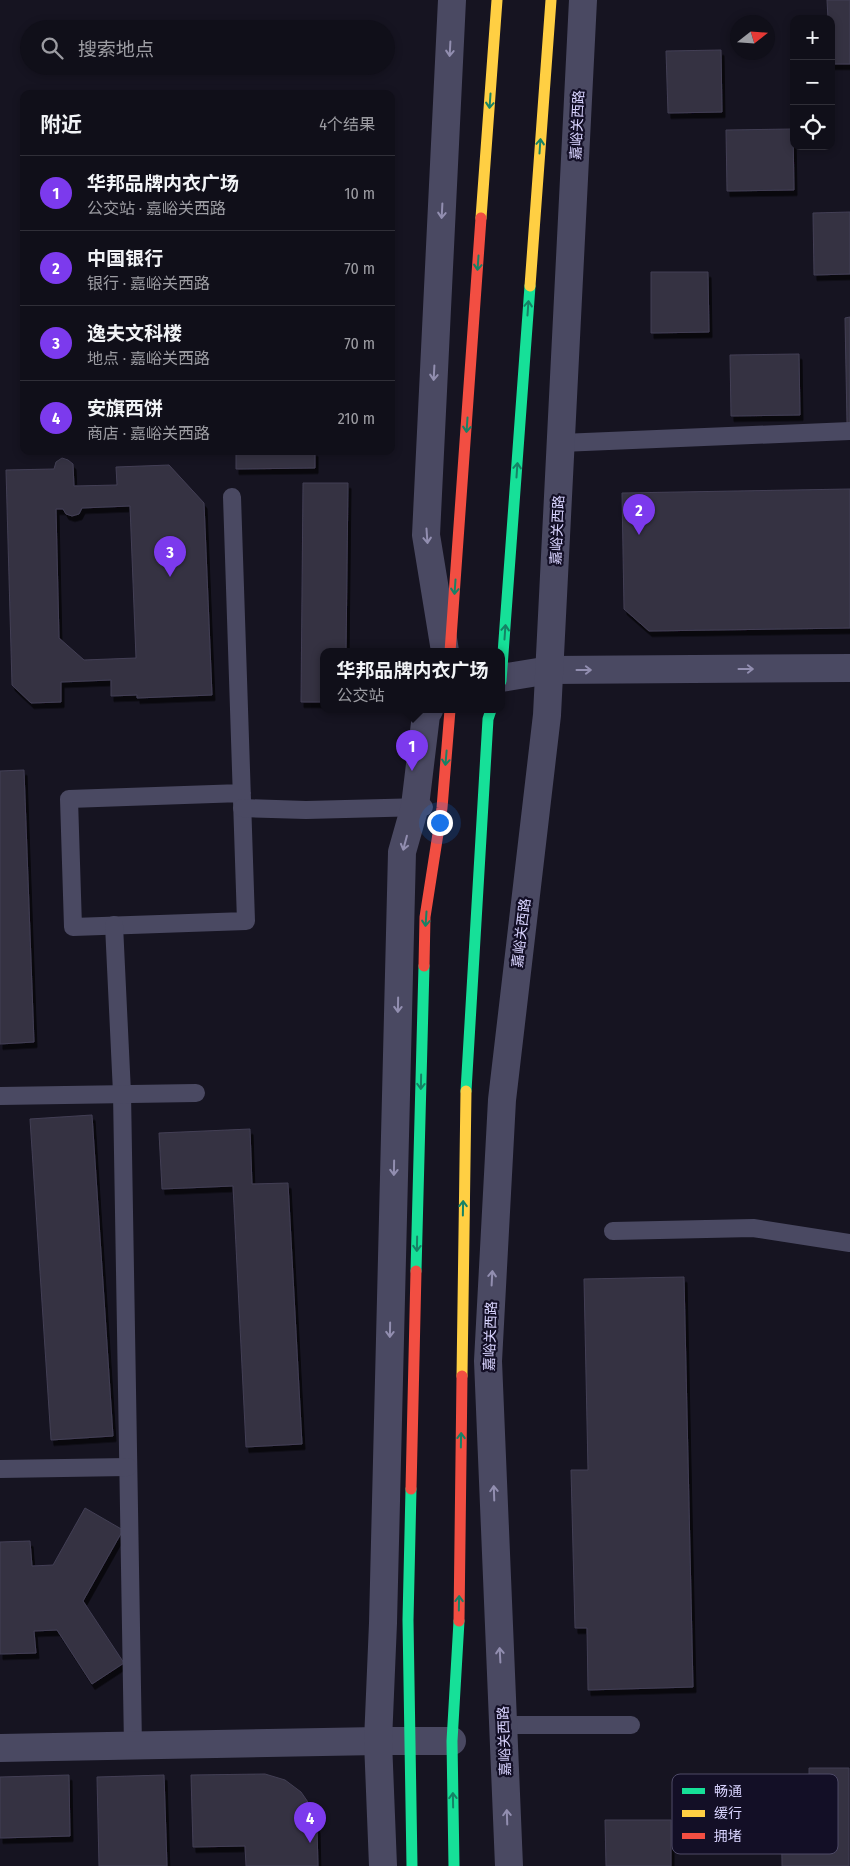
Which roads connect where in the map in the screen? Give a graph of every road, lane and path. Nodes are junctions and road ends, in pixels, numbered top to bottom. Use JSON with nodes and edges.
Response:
{"nodes":[{"id":1,"x":452,"y":0,"type":"edge"},
{"id":2,"x":497,"y":0,"type":"edge"},
{"id":3,"x":550,"y":0,"type":"edge"},
{"id":4,"x":583,"y":0,"type":"edge"},
{"id":5,"x":850,"y":432,"type":"edge"},
{"id":6,"x":561,"y":444,"type":"junction"},
{"id":7,"x":232,"y":497,"type":"dead end"},
{"id":8,"x":444,"y":648,"type":"edge"},
{"id":9,"x":450,"y":648,"type":"edge"},
{"id":10,"x":503,"y":648,"type":"edge"},
{"id":11,"x":850,"y":668,"type":"edge"},
{"id":12,"x":550,"y":670,"type":"junction"},
{"id":13,"x":505,"y":678,"type":"edge"},
{"id":14,"x":427,"y":713,"type":"edge"},
{"id":15,"x":450,"y":713,"type":"edge"},
{"id":16,"x":490,"y":713,"type":"edge"},
{"id":17,"x":242,"y":801,"type":"junction"},
{"id":18,"x":415,"y":806,"type":"junction"},
{"id":19,"x":442,"y":808,"type":"junction"},
{"id":20,"x":114,"y":925,"type":"junction"},
{"id":21,"x":122,"y":1093,"type":"junction"},
{"id":22,"x":196,"y":1093,"type":"dead end"},
{"id":23,"x":0,"y":1096,"type":"edge"},
{"id":24,"x":613,"y":1231,"type":"dead end"},
{"id":25,"x":850,"y":1243,"type":"edge"},
{"id":26,"x":128,"y":1467,"type":"junction"},
{"id":27,"x":0,"y":1470,"type":"edge"},
{"id":28,"x":631,"y":1724,"type":"dead end"},
{"id":29,"x":504,"y":1725,"type":"junction"},
{"id":30,"x":378,"y":1741,"type":"junction"},
{"id":31,"x":452,"y":1741,"type":"junction"},
{"id":32,"x":410,"y":1742,"type":"junction"},
{"id":33,"x":133,"y":1746,"type":"junction"},
{"id":34,"x":0,"y":1748,"type":"edge"},
{"id":35,"x":383,"y":1866,"type":"edge"},
{"id":36,"x":412,"y":1866,"type":"edge"},
{"id":37,"x":454,"y":1866,"type":"edge"},
{"id":38,"x":509,"y":1866,"type":"edge"}],
"edges":[{"from":1,"to":8,"type":"street","one_way":true},
{"from":2,"to":9,"type":"main road","one_way":true},
{"from":10,"to":3,"type":"main road","one_way":true},
{"from":4,"to":6,"type":"street","name":"嘉峪关西路"},
{"from":5,"to":6,"type":"lane"},
{"from":6,"to":12,"type":"street","name":"嘉峪关西路"},
{"from":7,"to":17,"type":"lane"},
{"from":12,"to":11,"type":"street","one_way":true},
{"from":12,"to":13,"type":"street"},
{"from":29,"to":12,"type":"street","name":"嘉峪关西路","one_way":true},
{"from":14,"to":18,"type":"street"},
{"from":15,"to":19,"type":"main road","one_way":true},
{"from":31,"to":16,"type":"main road","name":"嘉峪关西路","one_way":true},
{"from":17,"to":18,"type":"lane"},
{"from":17,"to":20,"type":"lane"},
{"from":17,"to":20,"type":"lane"},
{"from":18,"to":19,"type":"lane"},
{"from":18,"to":30,"type":"street","one_way":true},
{"from":19,"to":32,"type":"main road","one_way":true},
{"from":20,"to":21,"type":"lane"},
{"from":21,"to":22,"type":"lane"},
{"from":21,"to":23,"type":"lane"},
{"from":21,"to":26,"type":"lane"},
{"from":24,"to":25,"type":"lane"},
{"from":26,"to":27,"type":"lane"},
{"from":26,"to":33,"type":"lane"},
{"from":28,"to":29,"type":"lane"},
{"from":38,"to":29,"type":"street","name":"嘉峪关西路","one_way":true},
{"from":30,"to":32,"type":"street"},
{"from":30,"to":33,"type":"street"},
{"from":30,"to":35,"type":"street"},
{"from":31,"to":32,"type":"street"},
{"from":37,"to":31,"type":"main road","name":"嘉峪关西路","one_way":true},
{"from":32,"to":36,"type":"main road"},
{"from":33,"to":34,"type":"street"}]}
